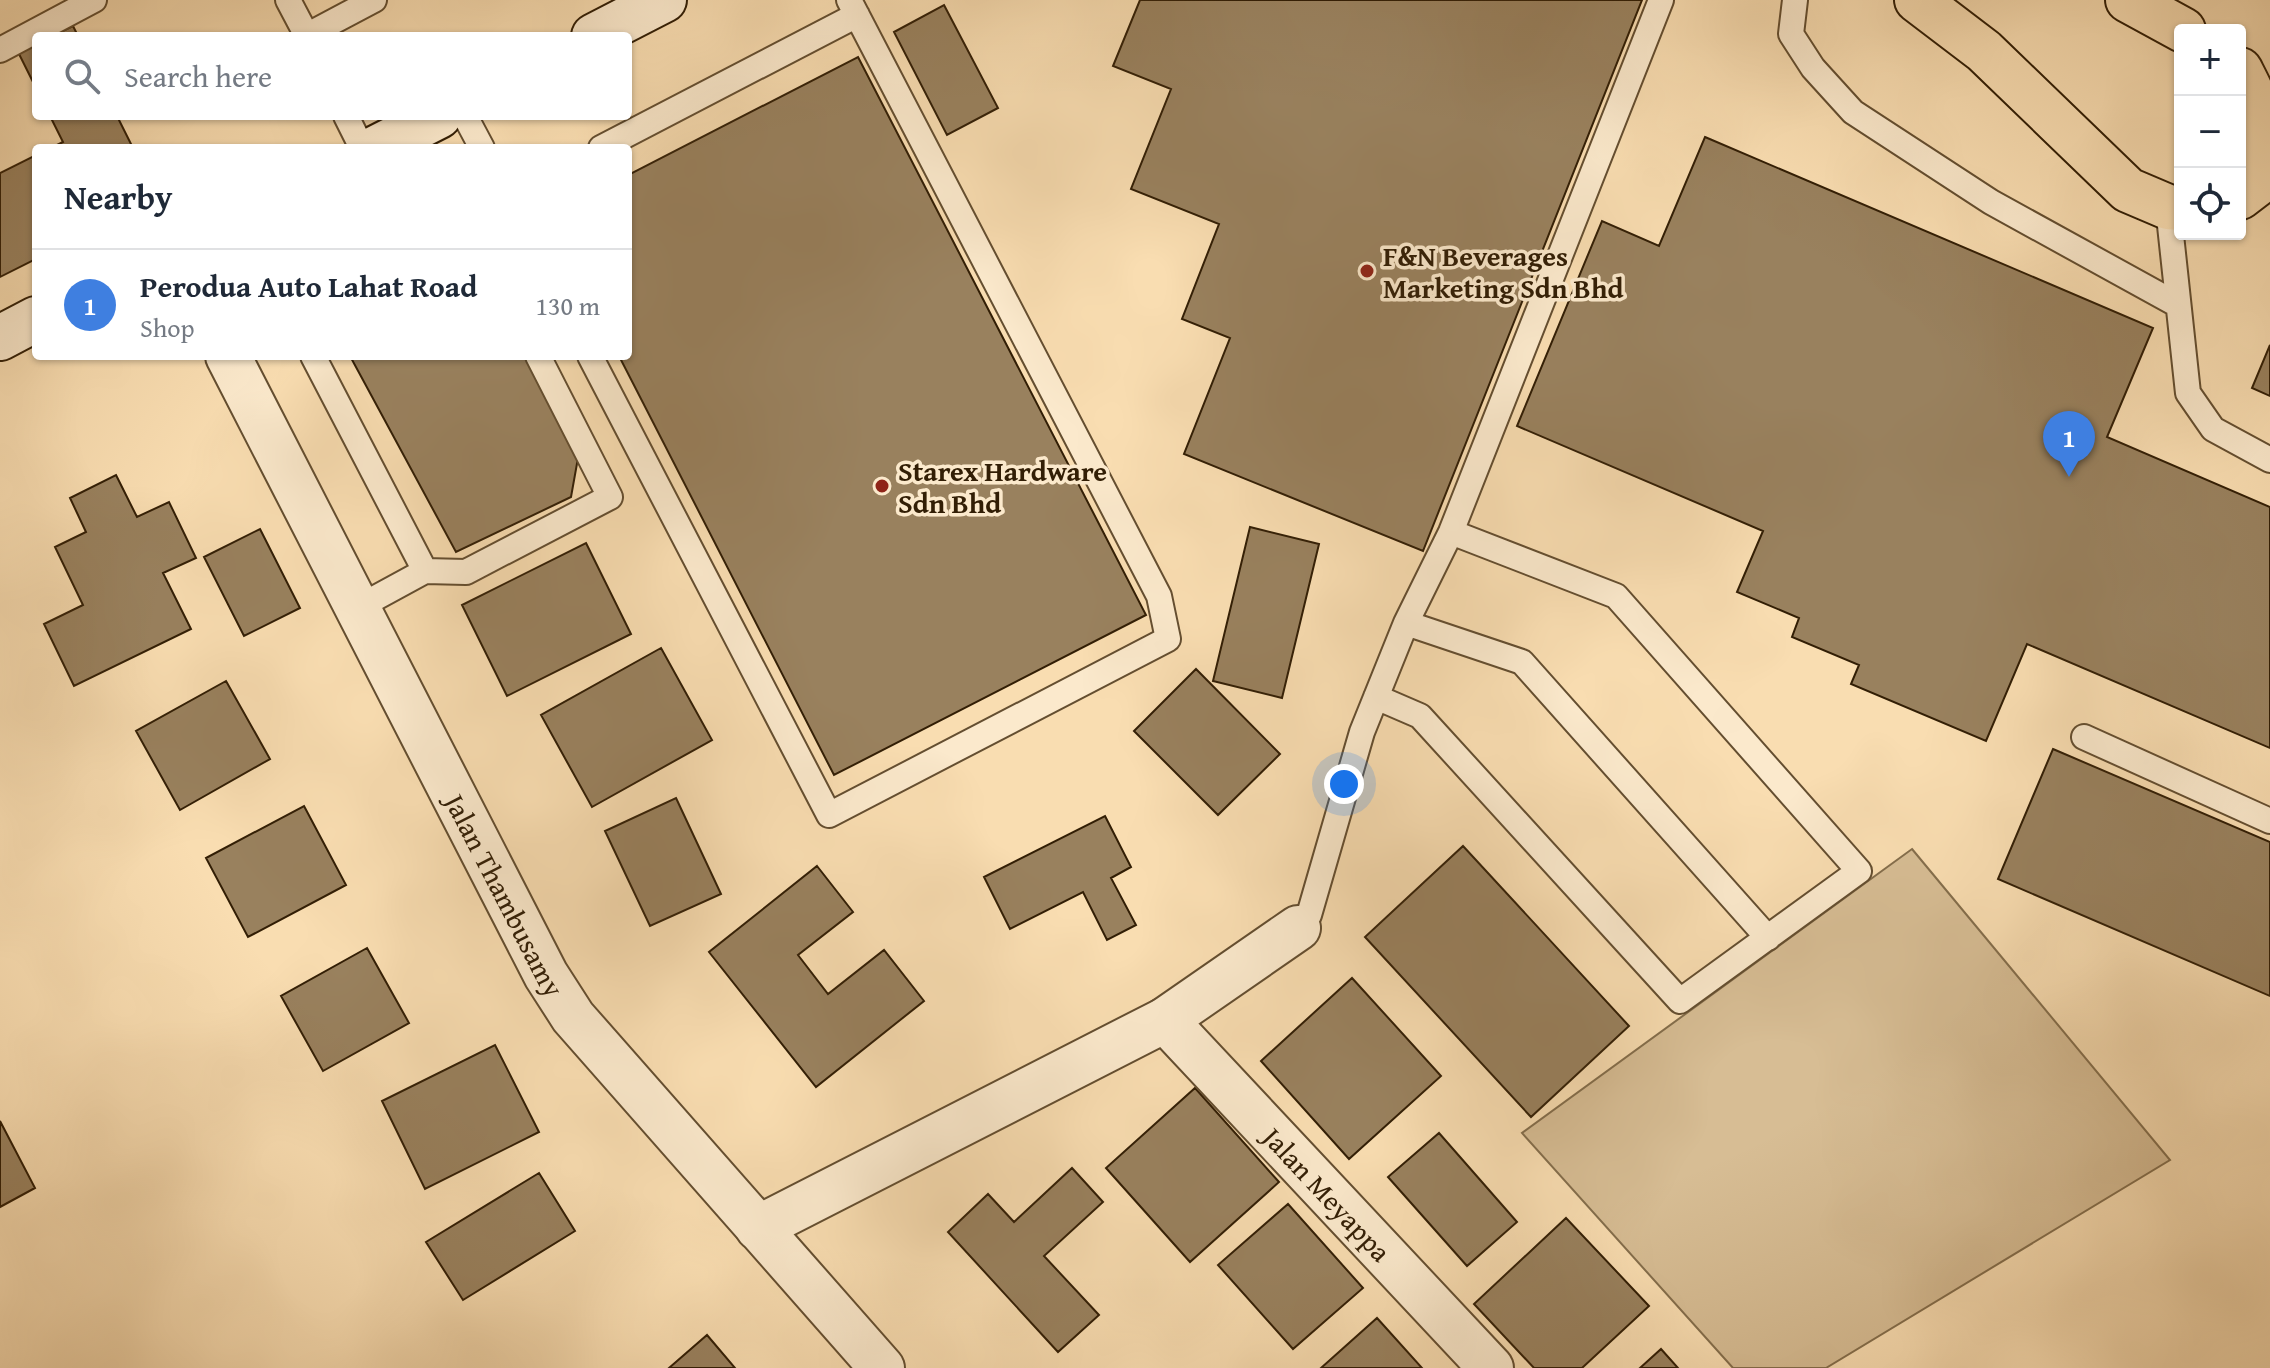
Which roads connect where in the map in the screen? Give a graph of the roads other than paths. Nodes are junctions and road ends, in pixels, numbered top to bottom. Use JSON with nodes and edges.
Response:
{"nodes":[{"id":1,"x":94,"y":0,"type":"edge"},
{"id":2,"x":288,"y":0,"type":"edge"},
{"id":3,"x":374,"y":0,"type":"edge"},
{"id":4,"x":664,"y":0,"type":"edge"},
{"id":5,"x":1661,"y":0,"type":"edge"},
{"id":6,"x":1795,"y":0,"type":"edge"},
{"id":7,"x":1917,"y":0,"type":"edge"},
{"id":8,"x":2128,"y":0,"type":"edge"},
{"id":9,"x":853,"y":7,"type":"edge"},
{"id":10,"x":2174,"y":25,"type":"edge"},
{"id":11,"x":34,"y":32,"type":"edge"},
{"id":12,"x":304,"y":32,"type":"edge"},
{"id":13,"x":314,"y":32,"type":"edge"},
{"id":14,"x":602,"y":32,"type":"edge"},
{"id":15,"x":32,"y":33,"type":"edge"},
{"id":16,"x":0,"y":50,"type":"edge"},
{"id":17,"x":2246,"y":64,"type":"edge"},
{"id":18,"x":2270,"y":78,"type":"edge"},
{"id":19,"x":2246,"y":84,"type":"edge"},
{"id":20,"x":348,"y":120,"type":"edge"},
{"id":21,"x":467,"y":120,"type":"edge"},
{"id":22,"x":430,"y":130,"type":"edge"},
{"id":23,"x":360,"y":144,"type":"edge"},
{"id":24,"x":388,"y":144,"type":"edge"},
{"id":25,"x":480,"y":144,"type":"edge"},
{"id":26,"x":608,"y":144,"type":"edge"},
{"id":27,"x":2246,"y":152,"type":"edge"},
{"id":28,"x":2270,"y":174,"type":"edge"},
{"id":29,"x":2246,"y":192,"type":"edge"},
{"id":30,"x":2174,"y":204,"type":"edge"},
{"id":31,"x":2177,"y":240,"type":"edge"},
{"id":32,"x":2178,"y":305,"type":"junction"},
{"id":33,"x":32,"y":321,"type":"edge"},
{"id":34,"x":0,"y":338,"type":"edge"},
{"id":35,"x":230,"y":360,"type":"edge"},
{"id":36,"x":315,"y":360,"type":"edge"},
{"id":37,"x":540,"y":360,"type":"edge"},
{"id":38,"x":592,"y":360,"type":"edge"},
{"id":39,"x":2270,"y":460,"type":"edge"},
{"id":40,"x":1451,"y":532,"type":"junction"},
{"id":41,"x":425,"y":571,"type":"junction"},
{"id":42,"x":357,"y":608,"type":"junction"},
{"id":43,"x":1406,"y":623,"type":"junction"},
{"id":44,"x":1376,"y":697,"type":"junction"},
{"id":45,"x":2084,"y":737,"type":"dead end"},
{"id":46,"x":2270,"y":821,"type":"edge"},
{"id":47,"x":1298,"y":928,"type":"joint"},
{"id":48,"x":1768,"y":938,"type":"junction"},
{"id":49,"x":1165,"y":1020,"type":"junction"},
{"id":50,"x":758,"y":1228,"type":"junction"},
{"id":51,"x":882,"y":1368,"type":"edge"},
{"id":52,"x":1491,"y":1368,"type":"edge"}],
"edges":[{"from":1,"to":11,"type":"lane"},
{"from":2,"to":12,"type":"lane"},
{"from":3,"to":13,"type":"lane"},
{"from":4,"to":14,"type":"street"},
{"from":5,"to":40,"type":"lane"},
{"from":6,"to":32,"type":"lane"},
{"from":7,"to":30,"type":"main road"},
{"from":8,"to":10,"type":"main road"},
{"from":9,"to":26,"type":"lane"},
{"from":9,"to":38,"type":"lane"},
{"from":15,"to":16,"type":"lane"},
{"from":17,"to":18,"type":"main road"},
{"from":19,"to":27,"type":"main road"},
{"from":20,"to":23,"type":"lane"},
{"from":21,"to":25,"type":"lane"},
{"from":22,"to":24,"type":"street"},
{"from":28,"to":29,"type":"main road"},
{"from":31,"to":32,"type":"lane"},
{"from":32,"to":39,"type":"lane"},
{"from":33,"to":34,"type":"street"},
{"from":35,"to":42,"type":"street","name":"Jalan Thambusamy"},
{"from":36,"to":41,"type":"lane"},
{"from":37,"to":41,"type":"lane"},
{"from":40,"to":43,"type":"lane"},
{"from":40,"to":48,"type":"lane"},
{"from":41,"to":42,"type":"lane"},
{"from":42,"to":50,"type":"street","name":"Jalan Thambusamy"},
{"from":43,"to":44,"type":"lane"},
{"from":43,"to":48,"type":"lane"},
{"from":44,"to":47,"type":"lane"},
{"from":44,"to":48,"type":"lane"},
{"from":45,"to":46,"type":"lane"},
{"from":47,"to":49,"type":"street"},
{"from":49,"to":50,"type":"street"},
{"from":49,"to":52,"type":"street","name":"Jalan Meyappa"},
{"from":50,"to":51,"type":"street","name":"Jalan Thambusamy"}]}
